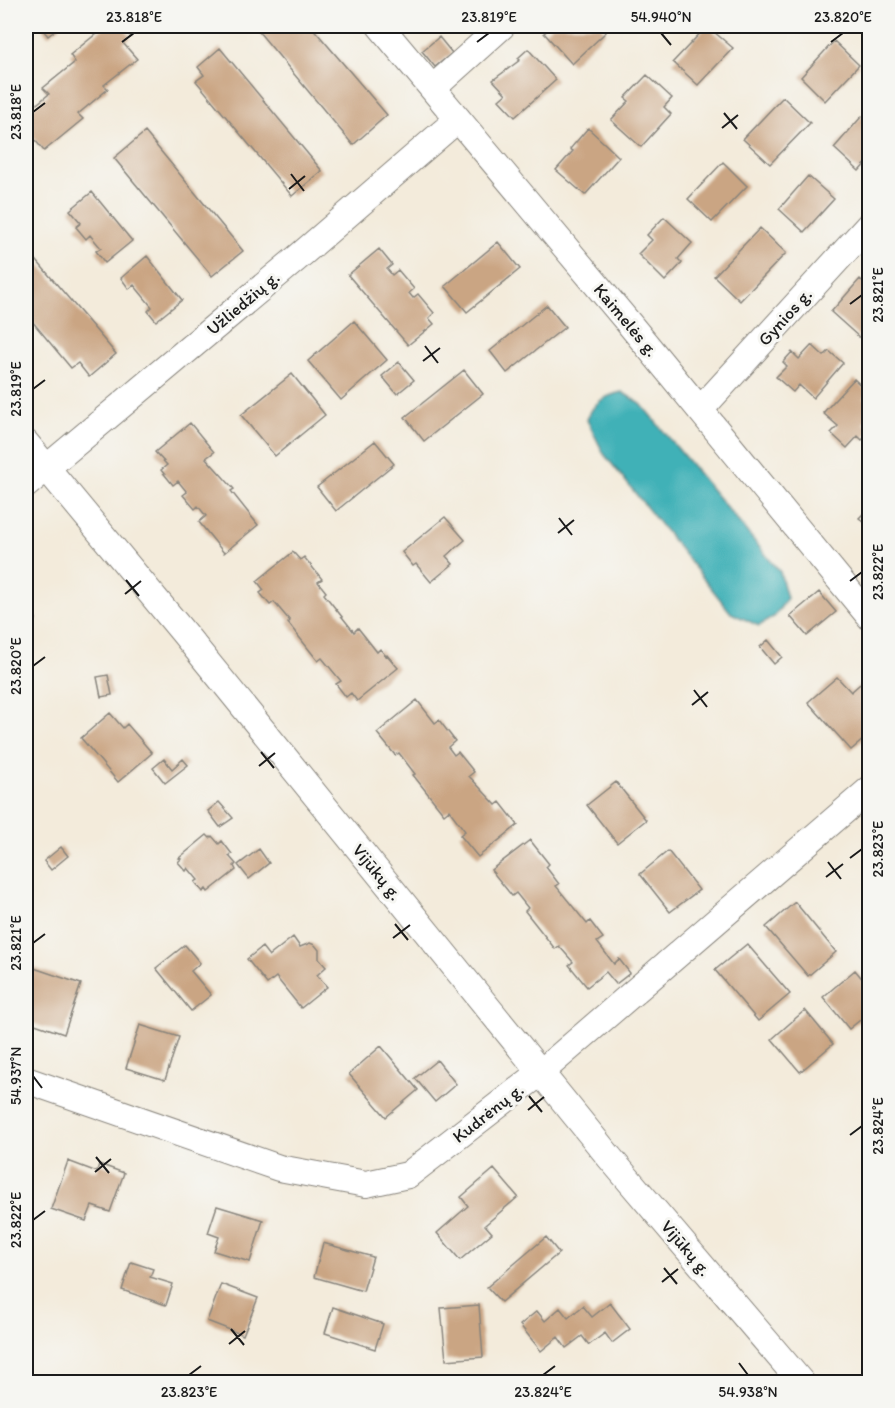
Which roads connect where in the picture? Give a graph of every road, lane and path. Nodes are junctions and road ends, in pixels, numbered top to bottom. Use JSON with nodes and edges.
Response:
{"nodes":[{"id":1,"x":380,"y":26,"type":"edge"},
{"id":2,"x":502,"y":26,"type":"edge"},
{"id":3,"x":433,"y":88,"type":"junction"},
{"id":4,"x":458,"y":119,"type":"junction"},
{"id":5,"x":870,"y":224,"type":"edge"},
{"id":6,"x":700,"y":410,"type":"junction"},
{"id":7,"x":26,"y":443,"type":"edge"},
{"id":8,"x":46,"y":468,"type":"junction"},
{"id":9,"x":26,"y":484,"type":"edge"},
{"id":10,"x":870,"y":617,"type":"edge"},
{"id":11,"x":870,"y":789,"type":"edge"},
{"id":12,"x":540,"y":1072,"type":"junction"},
{"id":13,"x":26,"y":1080,"type":"edge"},
{"id":14,"x":801,"y":1383,"type":"edge"}],
"edges":[{"from":1,"to":3,"type":"street","name":"Kaimelės g."},
{"from":2,"to":3,"type":"street"},
{"from":3,"to":4,"type":"street","name":"Kaimelės g."},
{"from":4,"to":6,"type":"street","name":"Kaimelės g."},
{"from":4,"to":8,"type":"street","name":"Užliedžių g."},
{"from":5,"to":6,"type":"street","name":"Gynios g."},
{"from":6,"to":10,"type":"street","name":"Kaimelės g."},
{"from":7,"to":8,"type":"street","name":"Vijūkų g."},
{"from":8,"to":9,"type":"street","name":"Užliedžių g."},
{"from":8,"to":12,"type":"street","name":"Vijūkų g."},
{"from":11,"to":12,"type":"street","name":"Kudrėnų g."},
{"from":12,"to":13,"type":"street","name":"Kudrėnų g."},
{"from":12,"to":14,"type":"street","name":"Vijūkų g."}]}
